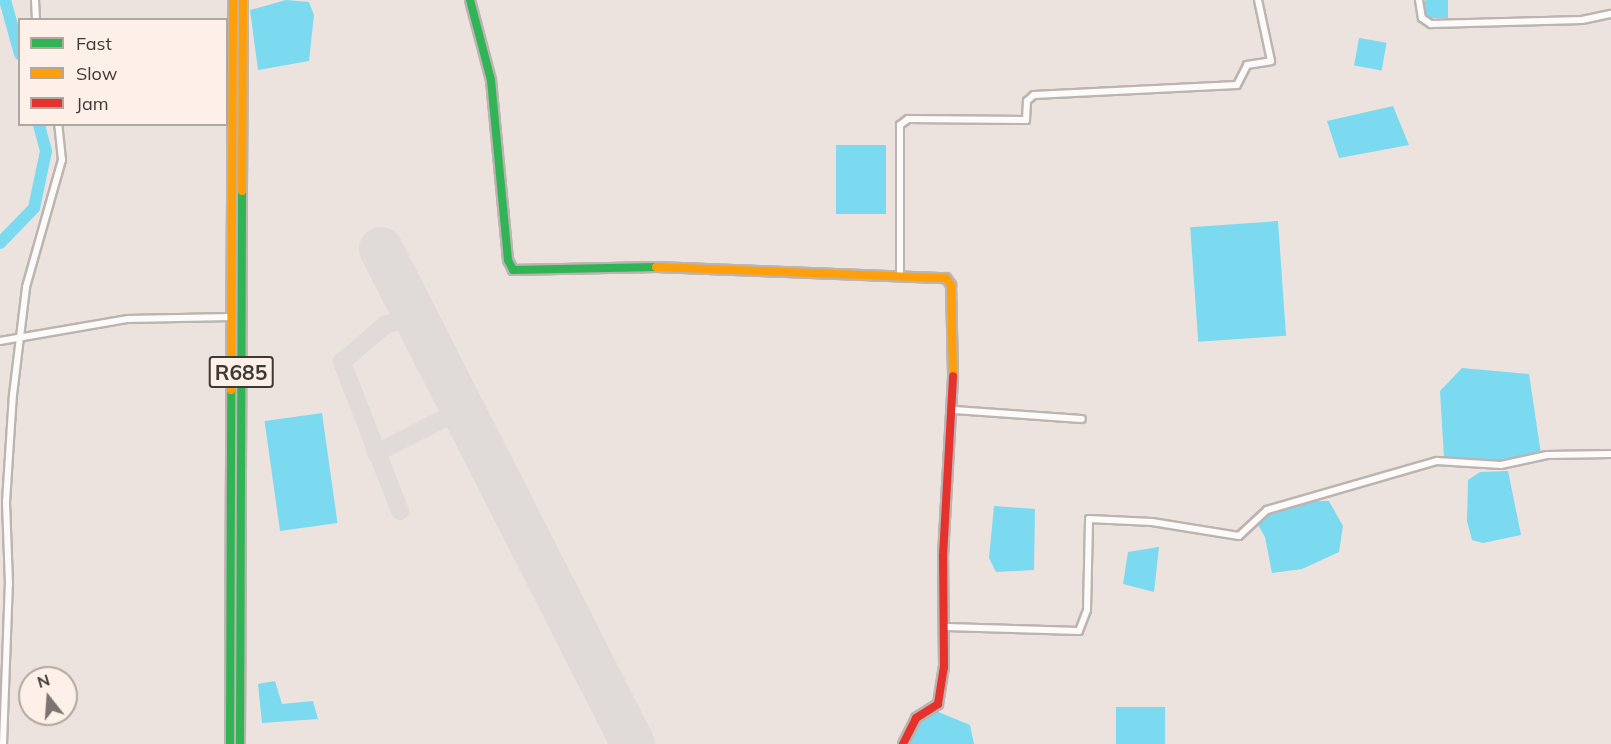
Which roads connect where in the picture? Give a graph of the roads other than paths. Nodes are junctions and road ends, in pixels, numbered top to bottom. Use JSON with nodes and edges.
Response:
{"nodes":[{"id":1,"x":35,"y":0,"type":"edge"},
{"id":2,"x":233,"y":0,"type":"edge"},
{"id":3,"x":243,"y":0,"type":"edge"},
{"id":4,"x":470,"y":0,"type":"edge"},
{"id":5,"x":1258,"y":0,"type":"edge"},
{"id":6,"x":1419,"y":0,"type":"edge"},
{"id":7,"x":1611,"y":14,"type":"edge"},
{"id":8,"x":36,"y":18,"type":"edge"},
{"id":9,"x":58,"y":126,"type":"edge"},
{"id":10,"x":900,"y":276,"type":"junction"},
{"id":11,"x":231,"y":295,"type":"junction"},
{"id":12,"x":241,"y":295,"type":"junction"},
{"id":13,"x":231,"y":317,"type":"junction"},
{"id":14,"x":22,"y":336,"type":"junction"},
{"id":15,"x":0,"y":340,"type":"edge"},
{"id":16,"x":954,"y":410,"type":"junction"},
{"id":17,"x":1082,"y":419,"type":"dead end"},
{"id":18,"x":1611,"y":454,"type":"edge"},
{"id":19,"x":947,"y":627,"type":"junction"},
{"id":20,"x":3,"y":744,"type":"edge"},
{"id":21,"x":230,"y":744,"type":"edge"},
{"id":22,"x":240,"y":744,"type":"edge"},
{"id":23,"x":903,"y":744,"type":"edge"}],
"edges":[{"from":1,"to":8,"type":"street"},
{"from":2,"to":11,"type":"main road","number":"R685"},
{"from":3,"to":12,"type":"main road","number":"R685"},
{"from":4,"to":10,"type":"main road"},
{"from":5,"to":10,"type":"street"},
{"from":6,"to":7,"type":"street"},
{"from":9,"to":14,"type":"street"},
{"from":10,"to":16,"type":"main road"},
{"from":11,"to":12,"type":"main road"},
{"from":11,"to":13,"type":"main road","number":"R685"},
{"from":12,"to":22,"type":"main road","number":"R685"},
{"from":13,"to":14,"type":"street"},
{"from":13,"to":21,"type":"main road","number":"R685"},
{"from":14,"to":15,"type":"street"},
{"from":14,"to":20,"type":"street"},
{"from":16,"to":17,"type":"street"},
{"from":16,"to":19,"type":"main road"},
{"from":18,"to":19,"type":"street"},
{"from":19,"to":23,"type":"main road"}]}
